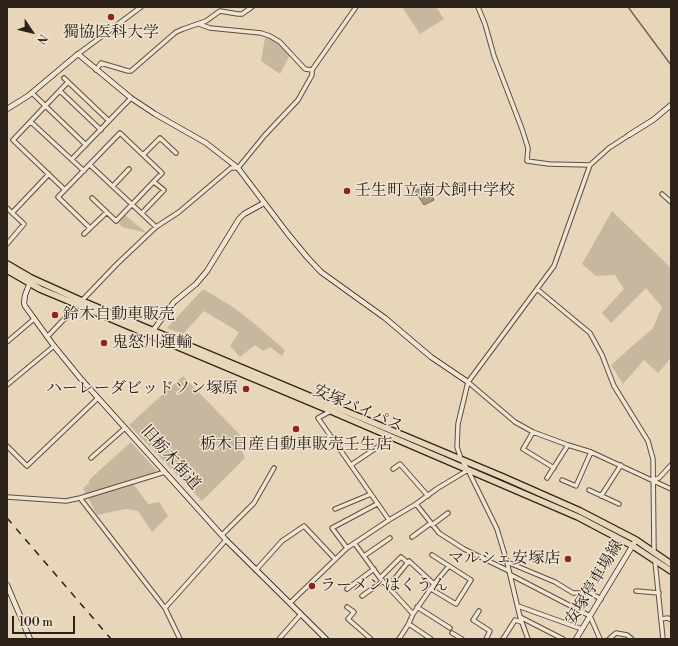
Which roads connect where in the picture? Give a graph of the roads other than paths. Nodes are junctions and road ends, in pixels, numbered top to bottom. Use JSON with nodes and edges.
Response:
{"nodes":[{"id":1,"x":141,"y":7,"type":"edge"},
{"id":2,"x":252,"y":7,"type":"edge"},
{"id":3,"x":356,"y":7,"type":"edge"},
{"id":4,"x":478,"y":7,"type":"edge"},
{"id":5,"x":199,"y":24,"type":"junction"},
{"id":6,"x":78,"y":54,"type":"junction"},
{"id":7,"x":96,"y":70,"type":"junction"},
{"id":8,"x":312,"y":70,"type":"junction"},
{"id":9,"x":64,"y":78,"type":"dead end"},
{"id":10,"x":68,"y":82,"type":"junction"},
{"id":11,"x":60,"y":92,"type":"junction"},
{"id":12,"x":32,"y":93,"type":"junction"},
{"id":13,"x":131,"y":98,"type":"junction"},
{"id":14,"x":671,"y":105,"type":"edge"},
{"id":15,"x":46,"y":106,"type":"junction"},
{"id":16,"x":7,"y":109,"type":"edge"},
{"id":17,"x":109,"y":121,"type":"junction"},
{"id":18,"x":31,"y":122,"type":"junction"},
{"id":19,"x":101,"y":130,"type":"junction"},
{"id":20,"x":629,"y":135,"type":"joint"},
{"id":21,"x":86,"y":145,"type":"junction"},
{"id":22,"x":176,"y":153,"type":"dead end"},
{"id":23,"x":143,"y":155,"type":"junction"},
{"id":24,"x":72,"y":159,"type":"junction"},
{"id":25,"x":90,"y":165,"type":"junction"},
{"id":26,"x":590,"y":165,"type":"junction"},
{"id":27,"x":238,"y":168,"type":"junction"},
{"id":28,"x":129,"y":169,"type":"dead end"},
{"id":29,"x":84,"y":171,"type":"junction"},
{"id":30,"x":49,"y":174,"type":"junction"},
{"id":31,"x":154,"y":182,"type":"junction"},
{"id":32,"x":113,"y":186,"type":"junction"},
{"id":33,"x":65,"y":190,"type":"junction"},
{"id":34,"x":662,"y":194,"type":"dead end"},
{"id":35,"x":92,"y":198,"type":"dead end"},
{"id":36,"x":671,"y":202,"type":"edge"},
{"id":37,"x":264,"y":203,"type":"junction"},
{"id":38,"x":132,"y":204,"type":"junction"},
{"id":39,"x":7,"y":208,"type":"edge"},
{"id":40,"x":106,"y":212,"type":"junction"},
{"id":41,"x":12,"y":213,"type":"junction"},
{"id":42,"x":142,"y":213,"type":"junction"},
{"id":43,"x":156,"y":227,"type":"junction"},
{"id":44,"x":90,"y":228,"type":"junction"},
{"id":45,"x":84,"y":234,"type":"dead end"},
{"id":46,"x":7,"y":244,"type":"edge"},
{"id":47,"x":7,"y":264,"type":"edge"},
{"id":48,"x":7,"y":270,"type":"edge"},
{"id":49,"x":30,"y":281,"type":"junction"},
{"id":50,"x":537,"y":289,"type":"junction"},
{"id":51,"x":80,"y":303,"type":"junction"},
{"id":52,"x":34,"y":319,"type":"junction"},
{"id":53,"x":152,"y":333,"type":"junction"},
{"id":54,"x":47,"y":337,"type":"junction"},
{"id":55,"x":7,"y":342,"type":"edge"},
{"id":56,"x":54,"y":346,"type":"junction"},
{"id":57,"x":468,"y":382,"type":"junction"},
{"id":58,"x":7,"y":385,"type":"edge"},
{"id":59,"x":98,"y":398,"type":"junction"},
{"id":60,"x":331,"y":411,"type":"junction"},
{"id":61,"x":125,"y":428,"type":"junction"},
{"id":62,"x":533,"y":432,"type":"junction"},
{"id":63,"x":388,"y":440,"type":"dead end"},
{"id":64,"x":568,"y":445,"type":"junction"},
{"id":65,"x":7,"y":446,"type":"edge"},
{"id":66,"x":592,"y":452,"type":"junction"},
{"id":67,"x":91,"y":458,"type":"dead end"},
{"id":68,"x":461,"y":460,"type":"junction"},
{"id":69,"x":352,"y":465,"type":"junction"},
{"id":70,"x":620,"y":465,"type":"junction"},
{"id":71,"x":671,"y":465,"type":"edge"},
{"id":72,"x":274,"y":468,"type":"dead end"},
{"id":73,"x":554,"y":468,"type":"junction"},
{"id":74,"x":393,"y":469,"type":"dead end"},
{"id":75,"x":468,"y":470,"type":"junction"},
{"id":76,"x":165,"y":472,"type":"junction"},
{"id":77,"x":547,"y":478,"type":"dead end"},
{"id":78,"x":562,"y":480,"type":"dead end"},
{"id":79,"x":653,"y":480,"type":"junction"},
{"id":80,"x":671,"y":489,"type":"edge"},
{"id":81,"x":589,"y":490,"type":"dead end"},
{"id":82,"x":371,"y":494,"type":"junction"},
{"id":83,"x":428,"y":496,"type":"junction"},
{"id":84,"x":601,"y":496,"type":"junction"},
{"id":85,"x":7,"y":497,"type":"edge"},
{"id":86,"x":80,"y":498,"type":"junction"},
{"id":87,"x":378,"y":504,"type":"junction"},
{"id":88,"x":416,"y":504,"type":"junction"},
{"id":89,"x":619,"y":504,"type":"dead end"},
{"id":90,"x":335,"y":509,"type":"dead end"},
{"id":91,"x":448,"y":513,"type":"dead end"},
{"id":92,"x":389,"y":520,"type":"junction"},
{"id":93,"x":432,"y":524,"type":"junction"},
{"id":94,"x":222,"y":535,"type":"junction"},
{"id":95,"x":412,"y":537,"type":"dead end"},
{"id":96,"x":390,"y":538,"type":"dead end"},
{"id":97,"x":226,"y":540,"type":"junction"},
{"id":98,"x":636,"y":540,"type":"junction"},
{"id":99,"x":355,"y":544,"type":"junction"},
{"id":100,"x":633,"y":546,"type":"junction"},
{"id":101,"x":347,"y":548,"type":"junction"},
{"id":102,"x":654,"y":552,"type":"junction"},
{"id":103,"x":432,"y":555,"type":"dead end"},
{"id":104,"x":364,"y":556,"type":"junction"},
{"id":105,"x":335,"y":559,"type":"junction"},
{"id":106,"x":655,"y":560,"type":"junction"},
{"id":107,"x":507,"y":562,"type":"junction"},
{"id":108,"x":408,"y":563,"type":"junction"},
{"id":109,"x":671,"y":564,"type":"edge"},
{"id":110,"x":449,"y":566,"type":"junction"},
{"id":111,"x":374,"y":569,"type":"junction"},
{"id":112,"x":256,"y":570,"type":"junction"},
{"id":113,"x":671,"y":571,"type":"edge"},
{"id":114,"x":510,"y":573,"type":"junction"},
{"id":115,"x":381,"y":580,"type":"junction"},
{"id":116,"x":434,"y":584,"type":"junction"},
{"id":117,"x":7,"y":585,"type":"edge"},
{"id":118,"x":388,"y":587,"type":"junction"},
{"id":119,"x":347,"y":589,"type":"dead end"},
{"id":120,"x":431,"y":589,"type":"junction"},
{"id":121,"x":636,"y":591,"type":"dead end"},
{"id":122,"x":659,"y":593,"type":"junction"},
{"id":123,"x":362,"y":596,"type":"dead end"},
{"id":124,"x":601,"y":599,"type":"junction"},
{"id":125,"x":290,"y":602,"type":"junction"},
{"id":126,"x":518,"y":606,"type":"junction"},
{"id":127,"x":347,"y":607,"type":"dead end"},
{"id":128,"x":417,"y":607,"type":"junction"},
{"id":129,"x":165,"y":608,"type":"junction"},
{"id":130,"x":479,"y":611,"type":"dead end"},
{"id":131,"x":301,"y":614,"type":"junction"},
{"id":132,"x":413,"y":614,"type":"junction"},
{"id":133,"x":590,"y":616,"type":"junction"},
{"id":134,"x":520,"y":617,"type":"junction"},
{"id":135,"x":661,"y":619,"type":"junction"},
{"id":136,"x":671,"y":620,"type":"edge"},
{"id":137,"x":521,"y":622,"type":"junction"},
{"id":138,"x":409,"y":624,"type":"junction"},
{"id":139,"x":450,"y":628,"type":"dead end"},
{"id":140,"x":582,"y":629,"type":"junction"},
{"id":141,"x":452,"y":633,"type":"dead end"},
{"id":142,"x":30,"y":639,"type":"edge"},
{"id":143,"x":180,"y":639,"type":"edge"},
{"id":144,"x":279,"y":639,"type":"edge"},
{"id":145,"x":326,"y":639,"type":"edge"},
{"id":146,"x":371,"y":639,"type":"edge"},
{"id":147,"x":399,"y":639,"type":"edge"},
{"id":148,"x":431,"y":639,"type":"edge"},
{"id":149,"x":462,"y":639,"type":"edge"},
{"id":150,"x":486,"y":639,"type":"edge"},
{"id":151,"x":504,"y":639,"type":"edge"},
{"id":152,"x":528,"y":639,"type":"edge"},
{"id":153,"x":563,"y":639,"type":"edge"},
{"id":154,"x":576,"y":639,"type":"edge"},
{"id":155,"x":600,"y":639,"type":"edge"},
{"id":156,"x":609,"y":639,"type":"edge"},
{"id":157,"x":632,"y":639,"type":"edge"},
{"id":158,"x":663,"y":639,"type":"edge"}],
"edges":[{"from":1,"to":6,"type":"street"},
{"from":2,"to":5,"type":"street"},
{"from":3,"to":8,"type":"street"},
{"from":4,"to":26,"type":"street"},
{"from":5,"to":7,"type":"street"},
{"from":5,"to":8,"type":"street"},
{"from":6,"to":7,"type":"street"},
{"from":6,"to":12,"type":"street"},
{"from":7,"to":13,"type":"street"},
{"from":8,"to":27,"type":"street"},
{"from":9,"to":10,"type":"street"},
{"from":10,"to":11,"type":"street"},
{"from":10,"to":17,"type":"street"},
{"from":11,"to":15,"type":"street"},
{"from":11,"to":19,"type":"street"},
{"from":12,"to":15,"type":"street"},
{"from":12,"to":16,"type":"street"},
{"from":13,"to":17,"type":"street"},
{"from":13,"to":27,"type":"street"},
{"from":14,"to":20,"type":"street"},
{"from":15,"to":18,"type":"street"},
{"from":15,"to":21,"type":"street"},
{"from":17,"to":19,"type":"street"},
{"from":18,"to":24,"type":"street"},
{"from":18,"to":30,"type":"street"},
{"from":19,"to":21,"type":"street"},
{"from":20,"to":26,"type":"street"},
{"from":21,"to":24,"type":"street"},
{"from":22,"to":23,"type":"street"},
{"from":23,"to":25,"type":"street"},
{"from":23,"to":31,"type":"street"},
{"from":24,"to":29,"type":"street"},
{"from":25,"to":29,"type":"street"},
{"from":25,"to":32,"type":"street"},
{"from":26,"to":50,"type":"street"},
{"from":27,"to":37,"type":"street"},
{"from":27,"to":43,"type":"street"},
{"from":28,"to":32,"type":"street"},
{"from":29,"to":33,"type":"street"},
{"from":30,"to":33,"type":"street"},
{"from":30,"to":41,"type":"street"},
{"from":31,"to":38,"type":"street"},
{"from":31,"to":42,"type":"street"},
{"from":32,"to":38,"type":"street"},
{"from":33,"to":44,"type":"street"},
{"from":34,"to":36,"type":"street"},
{"from":35,"to":40,"type":"street"},
{"from":37,"to":53,"type":"street"},
{"from":37,"to":57,"type":"street"},
{"from":38,"to":40,"type":"street"},
{"from":38,"to":42,"type":"street"},
{"from":39,"to":41,"type":"street"},
{"from":40,"to":44,"type":"street"},
{"from":41,"to":46,"type":"street"},
{"from":42,"to":43,"type":"street"},
{"from":43,"to":51,"type":"street"},
{"from":44,"to":45,"type":"street"},
{"from":47,"to":49,"type":"main road"},
{"from":48,"to":49,"type":"main road"},
{"from":49,"to":51,"type":"main road","name":"安塚バイパス"},
{"from":49,"to":52,"type":"street","name":"旧栃木街道"},
{"from":50,"to":57,"type":"street"},
{"from":50,"to":79,"type":"street"},
{"from":51,"to":53,"type":"main road","name":"安塚バイパス"},
{"from":51,"to":54,"type":"street"},
{"from":52,"to":54,"type":"street","name":"旧栃木街道"},
{"from":52,"to":55,"type":"street"},
{"from":53,"to":60,"type":"main road","name":"安塚バイパス"},
{"from":53,"to":68,"type":"main road","name":"安塚バイパス"},
{"from":54,"to":56,"type":"street","name":"旧栃木街道"},
{"from":56,"to":58,"type":"street"},
{"from":56,"to":59,"type":"street","name":"旧栃木街道"},
{"from":57,"to":62,"type":"street"},
{"from":57,"to":68,"type":"street"},
{"from":59,"to":61,"type":"street","name":"旧栃木街道"},
{"from":59,"to":65,"type":"street"},
{"from":60,"to":69,"type":"street"},
{"from":60,"to":75,"type":"main road","name":"安塚バイパス"},
{"from":61,"to":67,"type":"street"},
{"from":61,"to":76,"type":"street","name":"旧栃木街道"},
{"from":62,"to":64,"type":"street"},
{"from":62,"to":73,"type":"street"},
{"from":63,"to":69,"type":"street"},
{"from":64,"to":66,"type":"street"},
{"from":64,"to":73,"type":"street"},
{"from":66,"to":70,"type":"street"},
{"from":66,"to":78,"type":"street"},
{"from":68,"to":75,"type":"street"},
{"from":68,"to":98,"type":"main road","name":"安塚バイパス"},
{"from":69,"to":82,"type":"street"},
{"from":70,"to":79,"type":"street"},
{"from":70,"to":84,"type":"street"},
{"from":71,"to":79,"type":"street"},
{"from":72,"to":94,"type":"street"},
{"from":73,"to":77,"type":"street"},
{"from":74,"to":83,"type":"street"},
{"from":75,"to":83,"type":"street"},
{"from":75,"to":100,"type":"main road","name":"安塚バイパス"},
{"from":75,"to":107,"type":"street"},
{"from":76,"to":86,"type":"street"},
{"from":76,"to":94,"type":"street","name":"旧栃木街道"},
{"from":79,"to":80,"type":"street"},
{"from":79,"to":102,"type":"street"},
{"from":81,"to":84,"type":"street"},
{"from":82,"to":87,"type":"street"},
{"from":82,"to":90,"type":"street"},
{"from":83,"to":88,"type":"street"},
{"from":84,"to":89,"type":"street"},
{"from":85,"to":86,"type":"street"},
{"from":86,"to":129,"type":"street"},
{"from":87,"to":92,"type":"street"},
{"from":87,"to":101,"type":"street"},
{"from":88,"to":92,"type":"street"},
{"from":88,"to":93,"type":"street"},
{"from":91,"to":93,"type":"street"},
{"from":92,"to":99,"type":"street"},
{"from":93,"to":95,"type":"street"},
{"from":93,"to":114,"type":"street"},
{"from":94,"to":97,"type":"street","name":"旧栃木街道"},
{"from":96,"to":104,"type":"street"},
{"from":97,"to":112,"type":"street","name":"旧栃木街道"},
{"from":97,"to":129,"type":"street"},
{"from":98,"to":100,"type":"street","name":"安塚停車場線"},
{"from":98,"to":102,"type":"main road","name":"安塚バイパス"},
{"from":99,"to":101,"type":"street"},
{"from":99,"to":104,"type":"street"},
{"from":100,"to":106,"type":"main road","name":"安塚バイパス"},
{"from":100,"to":124,"type":"street","name":"安塚停車場線"},
{"from":101,"to":105,"type":"street"},
{"from":102,"to":106,"type":"street"},
{"from":102,"to":109,"type":"main road","name":"安塚バイパス"},
{"from":103,"to":110,"type":"street"},
{"from":104,"to":111,"type":"street"},
{"from":105,"to":112,"type":"street"},
{"from":105,"to":125,"type":"street"},
{"from":106,"to":113,"type":"main road","name":"安塚バイパス"},
{"from":106,"to":122,"type":"street"},
{"from":107,"to":114,"type":"street"},
{"from":107,"to":124,"type":"street"},
{"from":108,"to":115,"type":"street"},
{"from":108,"to":116,"type":"street"},
{"from":108,"to":118,"type":"street"},
{"from":110,"to":116,"type":"street"},
{"from":110,"to":120,"type":"street"},
{"from":111,"to":115,"type":"street"},
{"from":111,"to":119,"type":"street"},
{"from":112,"to":125,"type":"street","name":"旧栃木街道"},
{"from":114,"to":126,"type":"street"},
{"from":114,"to":133,"type":"street"},
{"from":115,"to":118,"type":"street"},
{"from":115,"to":123,"type":"street"},
{"from":116,"to":120,"type":"street"},
{"from":117,"to":142,"type":"street"},
{"from":118,"to":132,"type":"street"},
{"from":120,"to":128,"type":"street"},
{"from":121,"to":122,"type":"street"},
{"from":122,"to":135,"type":"street"},
{"from":124,"to":133,"type":"street","name":"安塚停車場線"},
{"from":125,"to":131,"type":"street","name":"旧栃木街道"},
{"from":126,"to":134,"type":"street"},
{"from":126,"to":140,"type":"street"},
{"from":127,"to":146,"type":"street"},
{"from":128,"to":132,"type":"street"},
{"from":128,"to":139,"type":"street"},
{"from":129,"to":143,"type":"street"},
{"from":130,"to":150,"type":"street"},
{"from":131,"to":144,"type":"street"},
{"from":131,"to":145,"type":"street","name":"旧栃木街道"},
{"from":132,"to":138,"type":"street"},
{"from":133,"to":140,"type":"street","name":"安塚停車場線"},
{"from":133,"to":155,"type":"street"},
{"from":134,"to":137,"type":"street"},
{"from":134,"to":153,"type":"street"},
{"from":135,"to":136,"type":"street"},
{"from":135,"to":158,"type":"street"},
{"from":137,"to":151,"type":"street"},
{"from":137,"to":152,"type":"street"},
{"from":138,"to":147,"type":"street"},
{"from":138,"to":148,"type":"street"},
{"from":140,"to":154,"type":"street","name":"安塚停車場線"},
{"from":141,"to":149,"type":"street"},
{"from":156,"to":157,"type":"street"}]}
